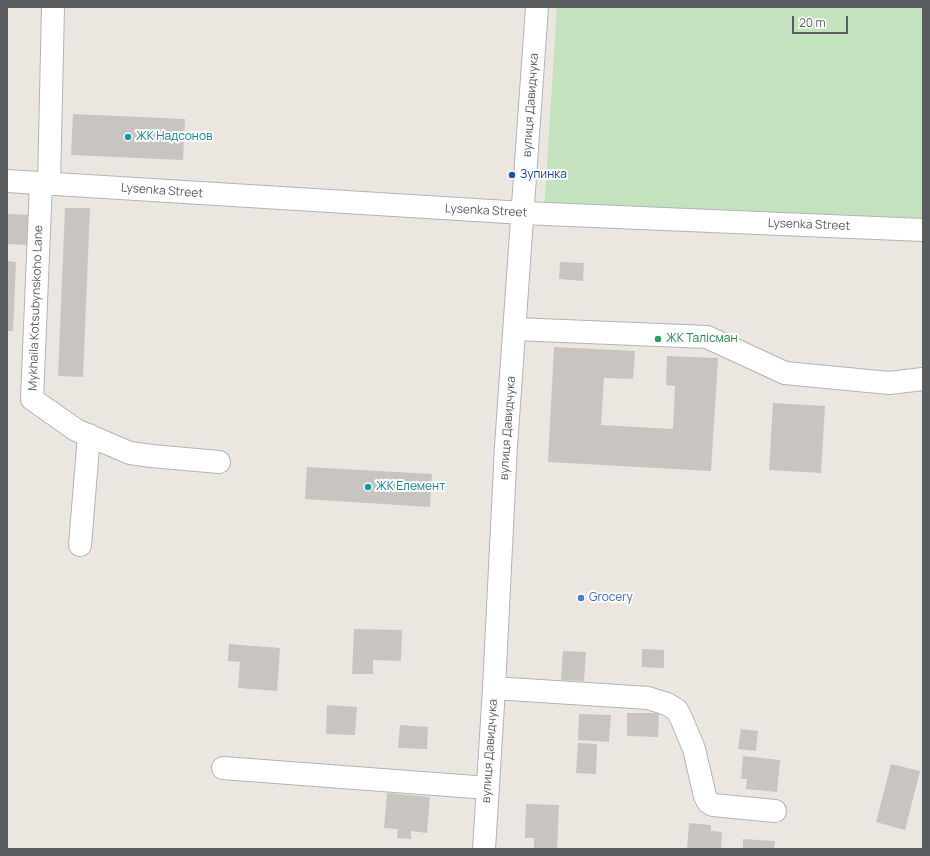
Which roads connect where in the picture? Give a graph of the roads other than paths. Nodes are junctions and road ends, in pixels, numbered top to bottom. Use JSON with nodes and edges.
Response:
{"nodes":[{"id":1,"x":53,"y":7,"type":"edge"},
{"id":2,"x":537,"y":7,"type":"edge"},
{"id":3,"x":7,"y":181,"type":"edge"},
{"id":4,"x":45,"y":184,"type":"junction"},
{"id":5,"x":523,"y":213,"type":"junction"},
{"id":6,"x":923,"y":230,"type":"edge"},
{"id":7,"x":515,"y":329,"type":"junction"},
{"id":8,"x":923,"y":379,"type":"edge"},
{"id":9,"x":89,"y":435,"type":"junction"},
{"id":10,"x":219,"y":462,"type":"dead end"},
{"id":11,"x":80,"y":545,"type":"dead end"},
{"id":12,"x":494,"y":688,"type":"junction"},
{"id":13,"x":223,"y":768,"type":"dead end"},
{"id":14,"x":488,"y":788,"type":"junction"},
{"id":15,"x":775,"y":811,"type":"dead end"},
{"id":16,"x":484,"y":849,"type":"edge"}],
"edges":[{"from":1,"to":4,"type":"street"},
{"from":2,"to":5,"type":"street","name":"вулиця Давидчука"},
{"from":3,"to":4,"type":"street","name":"Lysenka Street"},
{"from":4,"to":5,"type":"street","name":"Lysenka Street"},
{"from":4,"to":9,"type":"street","name":"Mykhaila Kotsubynskoho Lane"},
{"from":5,"to":6,"type":"street","name":"Lysenka Street"},
{"from":5,"to":7,"type":"street","name":"вулиця Давидчука"},
{"from":7,"to":8,"type":"street"},
{"from":7,"to":12,"type":"street","name":"вулиця Давидчука"},
{"from":9,"to":10,"type":"street","name":"Mykhaila Kotsubynskoho Lane"},
{"from":9,"to":11,"type":"street"},
{"from":12,"to":14,"type":"street","name":"вулиця Давидчука"},
{"from":12,"to":15,"type":"street"},
{"from":13,"to":14,"type":"street"},
{"from":14,"to":16,"type":"street","name":"вулиця Давидчука"}]}
